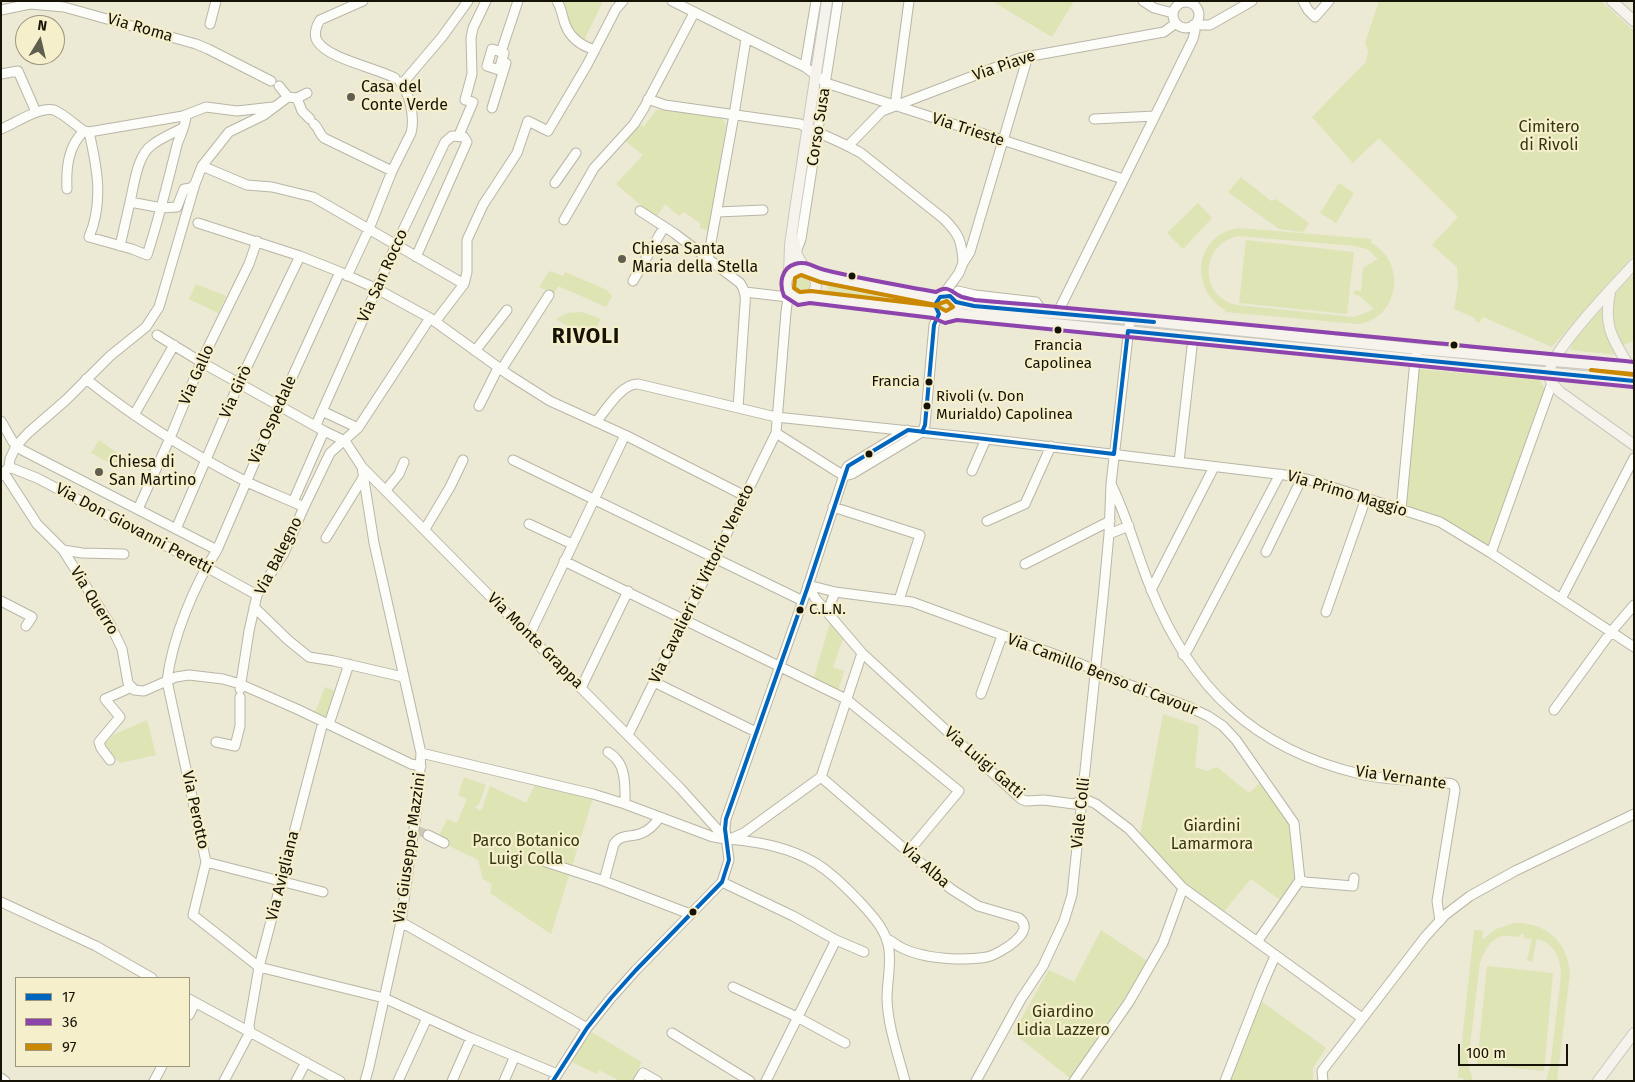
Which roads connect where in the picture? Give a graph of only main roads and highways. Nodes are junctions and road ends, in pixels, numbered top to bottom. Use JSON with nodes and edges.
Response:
{"nodes":[{"id":1,"x":827,"y":1,"type":"edge"},
{"id":2,"x":1612,"y":1,"type":"edge"},
{"id":3,"x":1634,"y":21,"type":"edge"},
{"id":4,"x":792,"y":233,"type":"junction"},
{"id":5,"x":1634,"y":264,"type":"edge"},
{"id":6,"x":809,"y":271,"type":"junction"},
{"id":7,"x":788,"y":276,"type":"junction"},
{"id":8,"x":1610,"y":290,"type":"junction"},
{"id":9,"x":810,"y":297,"type":"junction"},
{"id":10,"x":940,"y":297,"type":"junction"},
{"id":11,"x":956,"y":301,"type":"junction"},
{"id":12,"x":937,"y":313,"type":"junction"},
{"id":13,"x":1552,"y":360,"type":"junction"},
{"id":14,"x":1632,"y":368,"type":"edge"},
{"id":15,"x":1548,"y":372,"type":"junction"},
{"id":16,"x":1634,"y":381,"type":"edge"},
{"id":17,"x":1634,"y":445,"type":"edge"},
{"id":18,"x":1634,"y":1033,"type":"edge"},
{"id":19,"x":1598,"y":1081,"type":"edge"}],
"edges":[{"from":1,"to":4,"type":"main road","name":"Corso Susa"},
{"from":2,"to":3,"type":"main road"},
{"from":4,"to":6,"type":"main road","name":"Corso Susa"},
{"from":4,"to":7,"type":"main road","name":"Corso Susa"},
{"from":5,"to":8,"type":"main road"},
{"from":6,"to":7,"type":"main road"},
{"from":6,"to":9,"type":"main road"},
{"from":6,"to":10,"type":"main road"},
{"from":7,"to":9,"type":"main road"},
{"from":8,"to":13,"type":"main road"},
{"from":8,"to":14,"type":"main road"},
{"from":9,"to":12,"type":"main road"},
{"from":10,"to":11,"type":"main road"},
{"from":10,"to":12,"type":"main road"},
{"from":11,"to":12,"type":"main road"},
{"from":11,"to":13,"type":"main road"},
{"from":11,"to":15,"type":"main road"},
{"from":13,"to":14,"type":"main road"},
{"from":13,"to":15,"type":"main road"},
{"from":15,"to":16,"type":"main road"},
{"from":15,"to":17,"type":"main road"},
{"from":18,"to":19,"type":"main road"}]}
